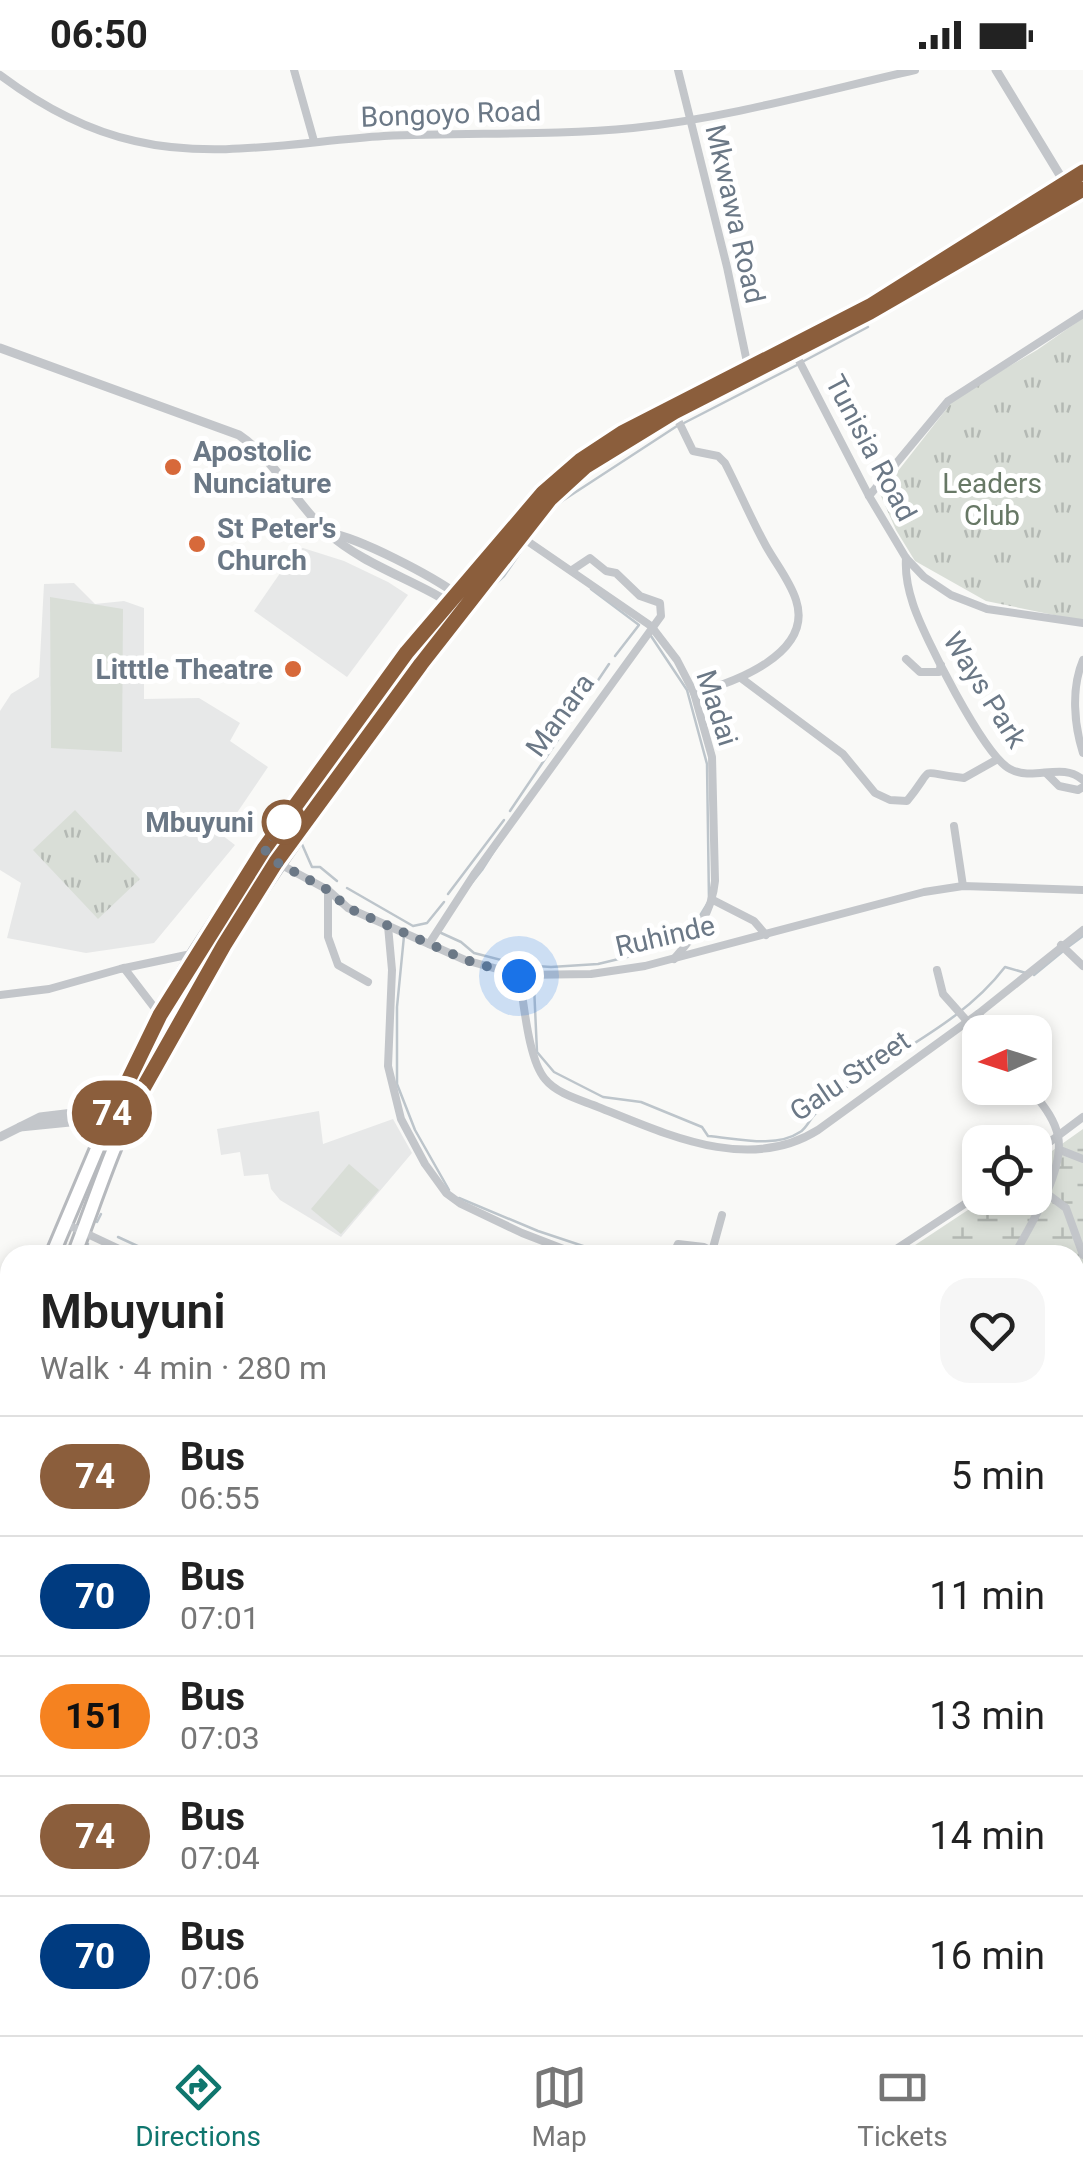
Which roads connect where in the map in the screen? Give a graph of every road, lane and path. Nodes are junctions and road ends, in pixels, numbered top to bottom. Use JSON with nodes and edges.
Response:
{"nodes":[{"id":1,"x":294,"y":70,"type":"edge"},
{"id":2,"x":678,"y":70,"type":"edge"},
{"id":3,"x":915,"y":70,"type":"edge"},
{"id":4,"x":996,"y":70,"type":"edge"},
{"id":5,"x":0,"y":75,"type":"edge"},
{"id":6,"x":690,"y":120,"type":"junction"},
{"id":7,"x":314,"y":141,"type":"junction"},
{"id":8,"x":1083,"y":172,"type":"edge"},
{"id":9,"x":1068,"y":183,"type":"edge"},
{"id":10,"x":1083,"y":314,"type":"edge"},
{"id":11,"x":0,"y":348,"type":"edge"},
{"id":12,"x":793,"y":348,"type":"junction"},
{"id":13,"x":748,"y":369,"type":"junction"},
{"id":14,"x":674,"y":412,"type":"junction"},
{"id":15,"x":869,"y":496,"type":"junction"},
{"id":16,"x":520,"y":536,"type":"junction"},
{"id":17,"x":906,"y":558,"type":"junction"},
{"id":18,"x":572,"y":570,"type":"junction"},
{"id":19,"x":452,"y":598,"type":"junction"},
{"id":20,"x":466,"y":608,"type":"junction"},
{"id":21,"x":1083,"y":623,"type":"edge"},
{"id":22,"x":651,"y":626,"type":"junction"},
{"id":23,"x":906,"y":659,"type":"dead end"},
{"id":24,"x":1083,"y":660,"type":"edge"},
{"id":25,"x":940,"y":668,"type":"junction"},
{"id":26,"x":741,"y":678,"type":"junction"},
{"id":27,"x":694,"y":693,"type":"junction"},
{"id":28,"x":1081,"y":739,"type":"edge"},
{"id":29,"x":1083,"y":754,"type":"edge"},
{"id":30,"x":996,"y":760,"type":"junction"},
{"id":31,"x":1047,"y":774,"type":"junction"},
{"id":32,"x":1083,"y":784,"type":"edge"},
{"id":33,"x":954,"y":826,"type":"dead end"},
{"id":34,"x":264,"y":849,"type":"junction"},
{"id":35,"x":276,"y":862,"type":"junction"},
{"id":36,"x":963,"y":886,"type":"junction"},
{"id":37,"x":328,"y":890,"type":"junction"},
{"id":38,"x":1083,"y":890,"type":"edge"},
{"id":39,"x":713,"y":900,"type":"junction"},
{"id":40,"x":388,"y":926,"type":"junction"},
{"id":41,"x":1083,"y":930,"type":"edge"},
{"id":42,"x":766,"y":935,"type":"junction"},
{"id":43,"x":429,"y":944,"type":"junction"},
{"id":44,"x":1061,"y":945,"type":"junction"},
{"id":45,"x":196,"y":953,"type":"junction"},
{"id":46,"x":674,"y":959,"type":"junction"},
{"id":47,"x":1083,"y":966,"type":"edge"},
{"id":48,"x":124,"y":968,"type":"junction"},
{"id":49,"x":937,"y":970,"type":"dead end"},
{"id":50,"x":519,"y":976,"type":"junction"},
{"id":51,"x":368,"y":982,"type":"dead end"},
{"id":52,"x":0,"y":995,"type":"edge"},
{"id":53,"x":978,"y":1014,"type":"edge"},
{"id":54,"x":160,"y":1015,"type":"junction"},
{"id":55,"x":962,"y":1015,"type":"edge"},
{"id":56,"x":962,"y":1025,"type":"edge"},
{"id":57,"x":1043,"y":1105,"type":"edge"},
{"id":58,"x":132,"y":1108,"type":"junction"},
{"id":59,"x":112,"y":1113,"type":"junction"},
{"id":60,"x":1083,"y":1117,"type":"edge"},
{"id":61,"x":1058,"y":1136,"type":"junction"},
{"id":62,"x":0,"y":1137,"type":"edge"},
{"id":63,"x":1052,"y":1140,"type":"edge"},
{"id":64,"x":1060,"y":1150,"type":"junction"},
{"id":65,"x":1083,"y":1159,"type":"edge"},
{"id":66,"x":1052,"y":1175,"type":"edge"},
{"id":67,"x":1052,"y":1198,"type":"edge"},
{"id":68,"x":962,"y":1206,"type":"edge"},
{"id":69,"x":722,"y":1215,"type":"dead end"},
{"id":70,"x":1035,"y":1215,"type":"edge"},
{"id":71,"x":64,"y":1223,"type":"junction"},
{"id":72,"x":82,"y":1232,"type":"junction"},
{"id":73,"x":56,"y":1245,"type":"edge"},
{"id":74,"x":77,"y":1245,"type":"edge"},
{"id":75,"x":110,"y":1245,"type":"edge"},
{"id":76,"x":552,"y":1245,"type":"edge"},
{"id":77,"x":714,"y":1245,"type":"edge"},
{"id":78,"x":902,"y":1245,"type":"edge"},
{"id":79,"x":1019,"y":1245,"type":"edge"},
{"id":80,"x":1079,"y":1245,"type":"edge"}],
"edges":[{"from":1,"to":7,"type":"street"},
{"from":2,"to":6,"type":"street","name":"Mkwawa Road"},
{"from":3,"to":6,"type":"street","name":"Bongoyo Road"},
{"from":4,"to":9,"type":"street"},
{"from":5,"to":7,"type":"street","name":"Bongoyo Road"},
{"from":6,"to":7,"type":"street","name":"Bongoyo Road"},
{"from":6,"to":13,"type":"street","name":"Mkwawa Road"},
{"from":8,"to":9,"type":"highway"},
{"from":9,"to":12,"type":"highway"},
{"from":10,"to":15,"type":"street"},
{"from":11,"to":19,"type":"street"},
{"from":12,"to":13,"type":"highway"},
{"from":12,"to":14,"type":"highway"},
{"from":12,"to":15,"type":"street","name":"Tunisia Road"},
{"from":13,"to":19,"type":"highway"},
{"from":14,"to":16,"type":"highway"},
{"from":14,"to":26,"type":"street"},
{"from":15,"to":17,"type":"street","name":"Tunisia Road"},
{"from":16,"to":18,"type":"street","name":"Madai"},
{"from":16,"to":20,"type":"highway"},
{"from":17,"to":21,"type":"street","name":"Tunisia Road"},
{"from":17,"to":25,"type":"street","name":"Ways Park"},
{"from":18,"to":22,"type":"street","name":"Madai"},
{"from":18,"to":22,"type":"street"},
{"from":19,"to":20,"type":"street"},
{"from":19,"to":34,"type":"highway"},
{"from":20,"to":35,"type":"highway"},
{"from":22,"to":27,"type":"street","name":"Madai"},
{"from":22,"to":43,"type":"street","name":"Manara"},
{"from":23,"to":25,"type":"street"},
{"from":24,"to":28,"type":"street"},
{"from":25,"to":30,"type":"street","name":"Ways Park"},
{"from":26,"to":27,"type":"street"},
{"from":26,"to":30,"type":"street"},
{"from":27,"to":39,"type":"street","name":"Madai"},
{"from":28,"to":29,"type":"street"},
{"from":30,"to":31,"type":"street","name":"Ways Park"},
{"from":31,"to":32,"type":"street","name":"Ways Park"},
{"from":31,"to":32,"type":"street"},
{"from":33,"to":36,"type":"street"},
{"from":34,"to":35,"type":"street","name":"Ruhinde"},
{"from":34,"to":45,"type":"highway"},
{"from":35,"to":37,"type":"street","name":"Ruhinde"},
{"from":35,"to":58,"type":"highway"},
{"from":36,"to":38,"type":"street","name":"Ruhinde"},
{"from":36,"to":42,"type":"street","name":"Ruhinde"},
{"from":37,"to":40,"type":"street","name":"Ruhinde"},
{"from":37,"to":51,"type":"street"},
{"from":39,"to":42,"type":"street"},
{"from":39,"to":46,"type":"street"},
{"from":40,"to":43,"type":"street","name":"Ruhinde"},
{"from":40,"to":76,"type":"street"},
{"from":41,"to":44,"type":"street","name":"Galu Street"},
{"from":42,"to":46,"type":"street","name":"Ruhinde"},
{"from":43,"to":50,"type":"street","name":"Ruhinde"},
{"from":44,"to":47,"type":"street"},
{"from":44,"to":53,"type":"street","name":"Galu Street"},
{"from":45,"to":48,"type":"street"},
{"from":45,"to":54,"type":"highway"},
{"from":46,"to":50,"type":"street","name":"Ruhinde"},
{"from":48,"to":52,"type":"street"},
{"from":48,"to":54,"type":"street"},
{"from":49,"to":55,"type":"street"},
{"from":50,"to":56,"type":"street","name":"Galu Street"},
{"from":54,"to":59,"type":"highway"},
{"from":57,"to":61,"type":"street"},
{"from":58,"to":59,"type":"street"},
{"from":58,"to":72,"type":"highway"},
{"from":59,"to":62,"type":"street"},
{"from":59,"to":71,"type":"highway"},
{"from":60,"to":61,"type":"street"},
{"from":61,"to":63,"type":"street"},
{"from":61,"to":64,"type":"street"},
{"from":64,"to":65,"type":"street"},
{"from":64,"to":66,"type":"street"},
{"from":67,"to":80,"type":"street"},
{"from":68,"to":78,"type":"street"},
{"from":69,"to":77,"type":"street"},
{"from":70,"to":79,"type":"street"},
{"from":71,"to":72,"type":"street"},
{"from":71,"to":73,"type":"highway"},
{"from":72,"to":74,"type":"highway"},
{"from":72,"to":75,"type":"street"}]}
